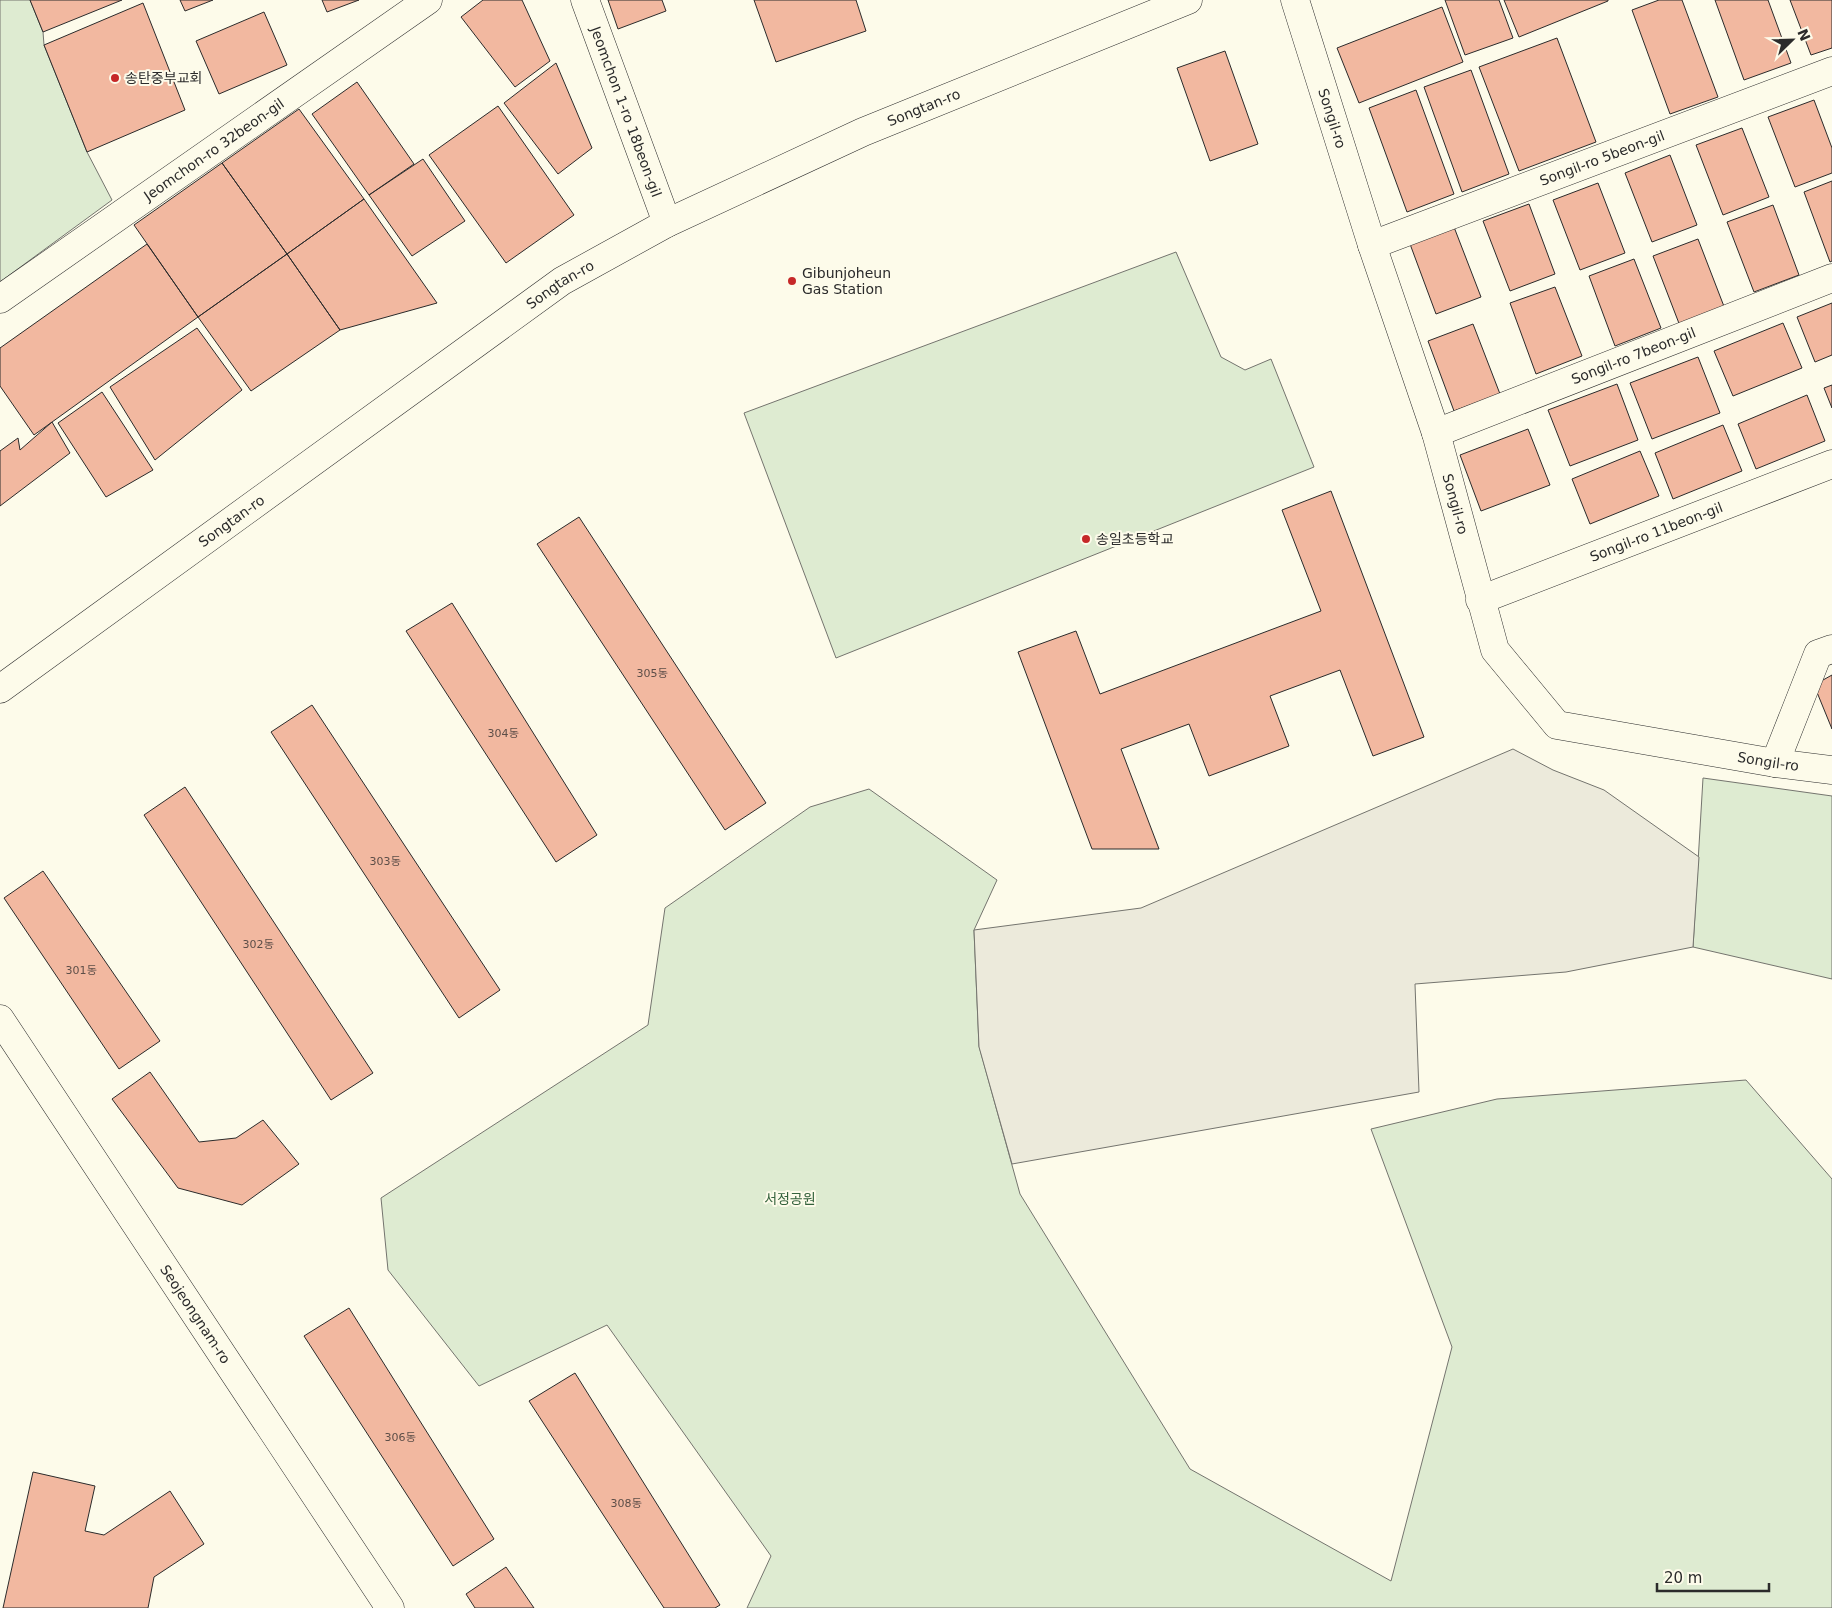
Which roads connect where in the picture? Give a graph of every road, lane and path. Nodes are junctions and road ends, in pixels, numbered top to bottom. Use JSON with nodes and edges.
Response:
{"nodes":[{"id":1,"x":428,"y":0,"type":"edge"},
{"id":2,"x":585,"y":0,"type":"edge"},
{"id":3,"x":1188,"y":0,"type":"edge"},
{"id":4,"x":1295,"y":0,"type":"edge"},
{"id":5,"x":1832,"y":71,"type":"edge"},
{"id":6,"x":667,"y":223,"type":"junction"},
{"id":7,"x":1372,"y":245,"type":"junction"},
{"id":8,"x":1832,"y":278,"type":"edge"},
{"id":9,"x":0,"y":299,"type":"edge"},
{"id":10,"x":1436,"y":433,"type":"junction"},
{"id":11,"x":1832,"y":464,"type":"edge"},
{"id":12,"x":1480,"y":600,"type":"junction"},
{"id":13,"x":1832,"y":649,"type":"edge"},
{"id":14,"x":0,"y":690,"type":"edge"},
{"id":15,"x":1775,"y":763,"type":"junction"},
{"id":16,"x":1832,"y":770,"type":"edge"},
{"id":17,"x":0,"y":1019,"type":"edge"},
{"id":18,"x":390,"y":1608,"type":"edge"}],
"edges":[{"from":1,"to":9,"type":"street","name":"Jeomchon-ro 32beon-gil"},
{"from":2,"to":6,"type":"street","name":"Jeomchon 1-ro 18beon-gil"},
{"from":3,"to":6,"type":"street","name":"Songtan-ro"},
{"from":4,"to":7,"type":"street","name":"Songil-ro"},
{"from":5,"to":7,"type":"street","name":"Songil-ro 5beon-gil"},
{"from":6,"to":14,"type":"street","name":"Songtan-ro"},
{"from":7,"to":10,"type":"street","name":"Songil-ro"},
{"from":8,"to":10,"type":"street","name":"Songil-ro 7beon-gil"},
{"from":10,"to":12,"type":"street","name":"Songil-ro"},
{"from":11,"to":12,"type":"street","name":"Songil-ro 11beon-gil"},
{"from":12,"to":15,"type":"street","name":"Songil-ro"},
{"from":13,"to":15,"type":"street"},
{"from":15,"to":16,"type":"street","name":"Songil-ro"},
{"from":17,"to":18,"type":"street","name":"Seojeongnam-ro"}]}
